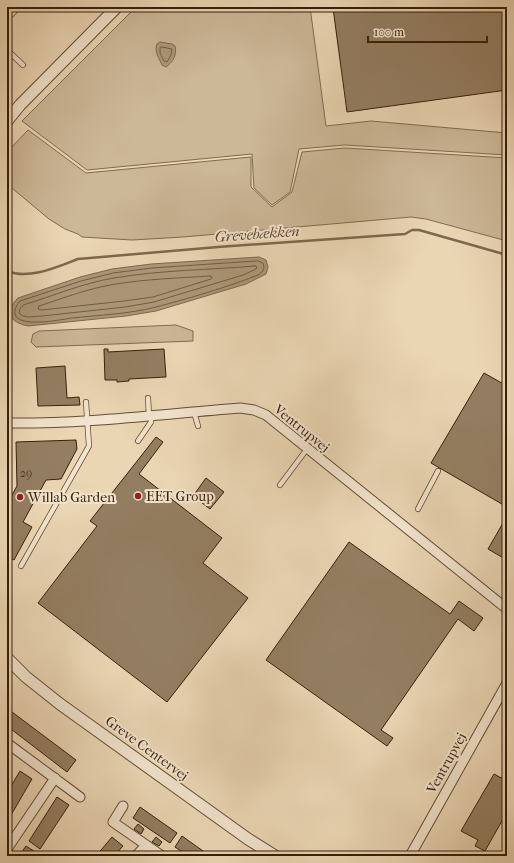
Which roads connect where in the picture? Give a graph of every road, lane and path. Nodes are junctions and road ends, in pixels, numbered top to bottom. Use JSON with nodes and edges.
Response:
{"nodes":[{"id":1,"x":19,"y":7,"type":"edge"},
{"id":2,"x":117,"y":7,"type":"edge"},
{"id":3,"x":8,"y":18,"type":"edge"},
{"id":4,"x":7,"y":50,"type":"edge"},
{"id":5,"x":23,"y":65,"type":"dead end"},
{"id":6,"x":7,"y":121,"type":"edge"},
{"id":7,"x":148,"y":398,"type":"dead end"},
{"id":8,"x":86,"y":402,"type":"dead end"},
{"id":9,"x":194,"y":412,"type":"junction"},
{"id":10,"x":150,"y":416,"type":"junction"},
{"id":11,"x":88,"y":422,"type":"junction"},
{"id":12,"x":7,"y":423,"type":"edge"},
{"id":13,"x":198,"y":426,"type":"dead end"},
{"id":14,"x":138,"y":441,"type":"dead end"},
{"id":15,"x":307,"y":449,"type":"junction"},
{"id":16,"x":438,"y":471,"type":"dead end"},
{"id":17,"x":280,"y":485,"type":"dead end"},
{"id":18,"x":418,"y":509,"type":"dead end"},
{"id":19,"x":21,"y":566,"type":"dead end"},
{"id":20,"x":507,"y":609,"type":"edge"},
{"id":21,"x":7,"y":658,"type":"edge"},
{"id":22,"x":507,"y":683,"type":"edge"},
{"id":23,"x":7,"y":743,"type":"edge"},
{"id":24,"x":55,"y":778,"type":"junction"},
{"id":25,"x":80,"y":797,"type":"dead end"},
{"id":26,"x":123,"y":806,"type":"dead end"},
{"id":27,"x":146,"y":845,"type":"junction"},
{"id":28,"x":7,"y":849,"type":"edge"},
{"id":29,"x":136,"y":856,"type":"edge"},
{"id":30,"x":162,"y":856,"type":"edge"},
{"id":31,"x":275,"y":856,"type":"edge"},
{"id":32,"x":410,"y":856,"type":"edge"}],
"edges":[{"from":1,"to":3,"type":"lane"},
{"from":2,"to":6,"type":"street"},
{"from":4,"to":5,"type":"lane"},
{"from":7,"to":10,"type":"lane"},
{"from":8,"to":11,"type":"lane"},
{"from":9,"to":10,"type":"street","name":"Ventrupvej"},
{"from":9,"to":13,"type":"lane"},
{"from":9,"to":15,"type":"street","name":"Ventrupvej"},
{"from":10,"to":11,"type":"street","name":"Ventrupvej"},
{"from":10,"to":14,"type":"lane"},
{"from":11,"to":12,"type":"street","name":"Ventrupvej"},
{"from":11,"to":19,"type":"lane"},
{"from":15,"to":17,"type":"lane"},
{"from":15,"to":20,"type":"street","name":"Ventrupvej"},
{"from":16,"to":18,"type":"lane"},
{"from":21,"to":31,"type":"street","name":"Greve Centervej"},
{"from":22,"to":32,"type":"street","name":"Ventrupvej"},
{"from":23,"to":24,"type":"street"},
{"from":24,"to":25,"type":"street"},
{"from":24,"to":28,"type":"street"},
{"from":26,"to":27,"type":"street"},
{"from":27,"to":29,"type":"street"},
{"from":27,"to":30,"type":"street"}]}
